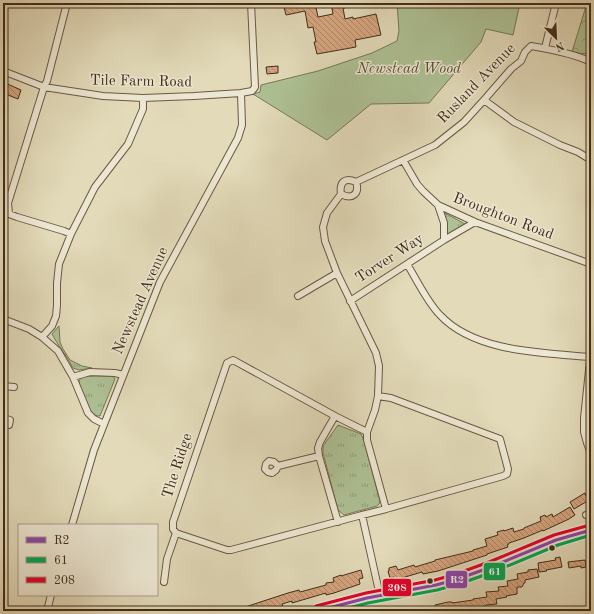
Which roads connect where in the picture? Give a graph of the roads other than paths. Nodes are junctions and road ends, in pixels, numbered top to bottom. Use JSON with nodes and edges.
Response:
{"nodes":[{"id":1,"x":67,"y":3,"type":"edge"},
{"id":2,"x":250,"y":3,"type":"edge"},
{"id":3,"x":556,"y":3,"type":"edge"},
{"id":4,"x":545,"y":48,"type":"junction"},
{"id":5,"x":591,"y":62,"type":"edge"},
{"id":6,"x":3,"y":71,"type":"edge"},
{"id":7,"x":44,"y":87,"type":"junction"},
{"id":8,"x":241,"y":93,"type":"junction"},
{"id":9,"x":143,"y":98,"type":"junction"},
{"id":10,"x":484,"y":100,"type":"junction"},
{"id":11,"x":403,"y":160,"type":"junction"},
{"id":12,"x":591,"y":160,"type":"edge"},
{"id":13,"x":356,"y":182,"type":"junction"},
{"id":14,"x":342,"y":194,"type":"junction"},
{"id":15,"x":438,"y":205,"type":"junction"},
{"id":16,"x":475,"y":222,"type":"junction"},
{"id":17,"x":71,"y":234,"type":"junction"},
{"id":18,"x":444,"y":240,"type":"junction"},
{"id":19,"x":407,"y":264,"type":"junction"},
{"id":20,"x":591,"y":264,"type":"edge"},
{"id":21,"x":337,"y":273,"type":"junction"},
{"id":22,"x":298,"y":296,"type":"dead end"},
{"id":23,"x":350,"y":301,"type":"junction"},
{"id":24,"x":3,"y":319,"type":"edge"},
{"id":25,"x":42,"y":337,"type":"junction"},
{"id":26,"x":590,"y":354,"type":"edge"},
{"id":27,"x":123,"y":375,"type":"junction"},
{"id":28,"x":74,"y":377,"type":"junction"},
{"id":29,"x":3,"y":386,"type":"edge"},
{"id":30,"x":14,"y":387,"type":"dead end"},
{"id":31,"x":378,"y":396,"type":"junction"},
{"id":32,"x":334,"y":416,"type":"junction"},
{"id":33,"x":3,"y":418,"type":"edge"},
{"id":34,"x":104,"y":424,"type":"junction"},
{"id":35,"x":8,"y":425,"type":"dead end"},
{"id":36,"x":367,"y":432,"type":"junction"},
{"id":37,"x":591,"y":454,"type":"edge"},
{"id":38,"x":319,"y":456,"type":"junction"},
{"id":39,"x":278,"y":466,"type":"dead end"},
{"id":40,"x":386,"y":509,"type":"junction"},
{"id":41,"x":362,"y":516,"type":"junction"},
{"id":42,"x":338,"y":522,"type":"junction"},
{"id":43,"x":72,"y":524,"type":"edge"},
{"id":44,"x":591,"y":530,"type":"edge"},
{"id":45,"x":176,"y":533,"type":"junction"},
{"id":46,"x":164,"y":582,"type":"dead end"},
{"id":47,"x":51,"y":596,"type":"edge"},
{"id":48,"x":380,"y":596,"type":"junction"},
{"id":49,"x":46,"y":611,"type":"edge"},
{"id":50,"x":317,"y":611,"type":"edge"}],
"edges":[{"from":1,"to":7,"type":"street"},
{"from":2,"to":8,"type":"street","name":"Tile Farm Road"},
{"from":3,"to":4,"type":"street"},
{"from":4,"to":5,"type":"street"},
{"from":4,"to":10,"type":"street","name":"Rusland Avenue"},
{"from":6,"to":7,"type":"street","name":"Tile Farm Road"},
{"from":7,"to":9,"type":"street","name":"Tile Farm Road"},
{"from":7,"to":17,"type":"street"},
{"from":8,"to":9,"type":"street","name":"Tile Farm Road"},
{"from":8,"to":27,"type":"street","name":"Newstead Avenue"},
{"from":9,"to":17,"type":"street"},
{"from":10,"to":11,"type":"street","name":"Rusland Avenue"},
{"from":10,"to":12,"type":"street"},
{"from":11,"to":13,"type":"street","name":"Rusland Avenue"},
{"from":11,"to":15,"type":"street","name":"Broughton Road"},
{"from":13,"to":14,"type":"street","name":"Rusland Avenue"},
{"from":13,"to":14,"type":"street"},
{"from":14,"to":21,"type":"street","name":"Rusland Avenue"},
{"from":15,"to":16,"type":"street","name":"Broughton Road"},
{"from":15,"to":18,"type":"street","name":"Torver Way"},
{"from":16,"to":18,"type":"street","name":"Torver Way"},
{"from":16,"to":20,"type":"street","name":"Broughton Road"},
{"from":17,"to":25,"type":"street"},
{"from":18,"to":19,"type":"street","name":"Torver Way"},
{"from":19,"to":23,"type":"street","name":"Torver Way"},
{"from":19,"to":26,"type":"street"},
{"from":21,"to":22,"type":"street"},
{"from":21,"to":23,"type":"street","name":"Rusland Avenue"},
{"from":23,"to":31,"type":"street","name":"Rusland Avenue"},
{"from":24,"to":25,"type":"street"},
{"from":25,"to":28,"type":"street"},
{"from":26,"to":37,"type":"street"},
{"from":27,"to":28,"type":"street"},
{"from":27,"to":34,"type":"street","name":"Newstead Avenue"},
{"from":28,"to":34,"type":"street"},
{"from":29,"to":30,"type":"street"},
{"from":31,"to":36,"type":"street","name":"Rusland Avenue"},
{"from":31,"to":40,"type":"street"},
{"from":32,"to":36,"type":"street"},
{"from":32,"to":38,"type":"street"},
{"from":32,"to":45,"type":"street","name":"The Ridge"},
{"from":33,"to":35,"type":"street"},
{"from":34,"to":43,"type":"street","name":"Newstead Avenue"},
{"from":36,"to":40,"type":"street"},
{"from":38,"to":39,"type":"street"},
{"from":38,"to":42,"type":"street"},
{"from":40,"to":41,"type":"street"},
{"from":41,"to":42,"type":"street"},
{"from":41,"to":48,"type":"street"},
{"from":42,"to":45,"type":"street"},
{"from":44,"to":48,"type":"main road"},
{"from":45,"to":46,"type":"street"},
{"from":47,"to":49,"type":"street"},
{"from":48,"to":50,"type":"main road"}]}
